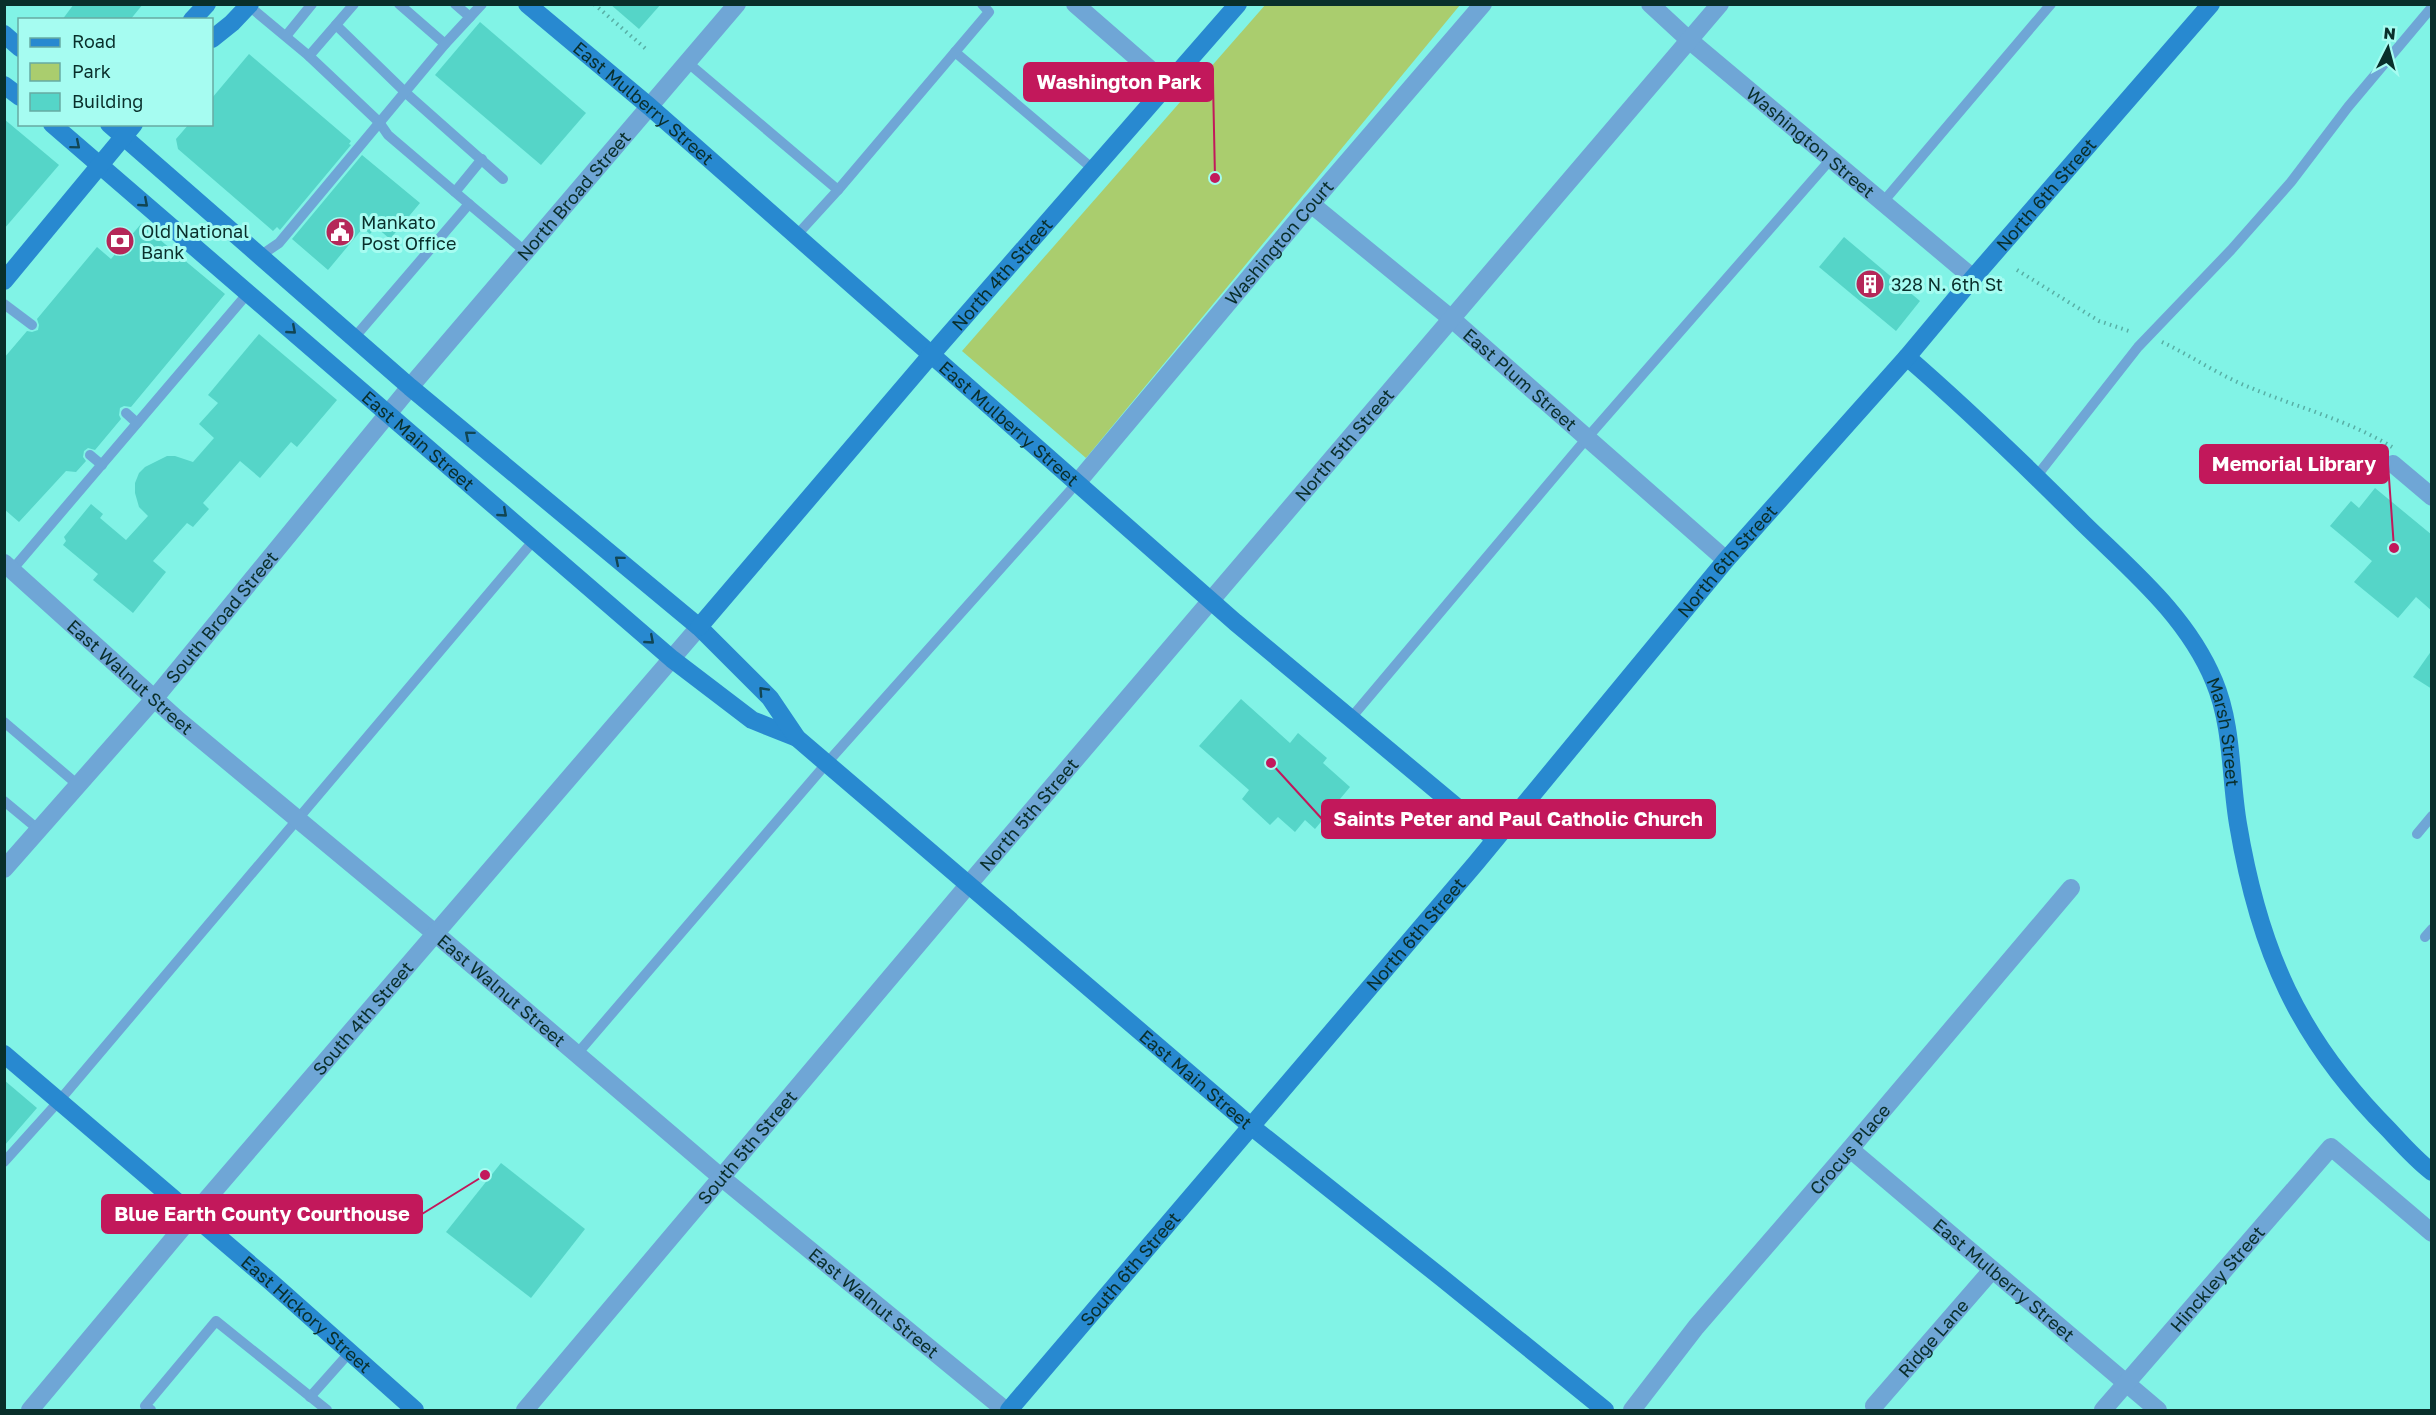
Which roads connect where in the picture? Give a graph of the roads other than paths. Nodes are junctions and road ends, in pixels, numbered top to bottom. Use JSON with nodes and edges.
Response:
{"nodes":[{"id":1,"x":208,"y":4,"type":"edge"},
{"id":2,"x":312,"y":4,"type":"edge"},
{"id":3,"x":354,"y":4,"type":"edge"},
{"id":4,"x":399,"y":4,"type":"edge"},
{"id":5,"x":455,"y":4,"type":"edge"},
{"id":6,"x":482,"y":4,"type":"edge"},
{"id":7,"x":527,"y":4,"type":"edge"},
{"id":8,"x":737,"y":4,"type":"edge"},
{"id":9,"x":1075,"y":4,"type":"edge"},
{"id":10,"x":1238,"y":4,"type":"edge"},
{"id":11,"x":1483,"y":4,"type":"edge"},
{"id":12,"x":1650,"y":4,"type":"edge"},
{"id":13,"x":1720,"y":4,"type":"edge"},
{"id":14,"x":2051,"y":4,"type":"edge"},
{"id":15,"x":2211,"y":4,"type":"edge"},
{"id":16,"x":249,"y":5,"type":"edge"},
{"id":17,"x":989,"y":7,"type":"edge"},
{"id":18,"x":2432,"y":7,"type":"edge"},
{"id":19,"x":470,"y":17,"type":"junction"},
{"id":20,"x":194,"y":18,"type":"edge"},
{"id":21,"x":336,"y":25,"type":"junction"},
{"id":22,"x":4,"y":34,"type":"edge"},
{"id":23,"x":286,"y":36,"type":"junction"},
{"id":24,"x":213,"y":38,"type":"edge"},
{"id":25,"x":1689,"y":40,"type":"junction"},
{"id":26,"x":445,"y":44,"type":"junction"},
{"id":27,"x":18,"y":46,"type":"edge"},
{"id":28,"x":955,"y":52,"type":"junction"},
{"id":29,"x":309,"y":56,"type":"junction"},
{"id":30,"x":687,"y":62,"type":"junction"},
{"id":31,"x":1167,"y":84,"type":"junction"},
{"id":32,"x":4,"y":85,"type":"edge"},
{"id":33,"x":406,"y":93,"type":"junction"},
{"id":34,"x":18,"y":96,"type":"edge"},
{"id":35,"x":650,"y":107,"type":"junction"},
{"id":36,"x":379,"y":122,"type":"junction"},
{"id":37,"x":54,"y":126,"type":"edge"},
{"id":38,"x":115,"y":126,"type":"edge"},
{"id":39,"x":129,"y":131,"type":"edge"},
{"id":40,"x":482,"y":159,"type":"junction"},
{"id":41,"x":1831,"y":159,"type":"junction"},
{"id":42,"x":99,"y":165,"type":"junction"},
{"id":43,"x":1093,"y":169,"type":"junction"},
{"id":44,"x":503,"y":178,"type":"dead end"},
{"id":45,"x":838,"y":190,"type":"junction"},
{"id":46,"x":455,"y":192,"type":"junction"},
{"id":47,"x":1883,"y":202,"type":"junction"},
{"id":48,"x":469,"y":204,"type":"junction"},
{"id":49,"x":1311,"y":204,"type":"junction"},
{"id":50,"x":796,"y":236,"type":"junction"},
{"id":51,"x":526,"y":252,"type":"junction"},
{"id":52,"x":260,"y":256,"type":"junction"},
{"id":53,"x":1973,"y":278,"type":"junction"},
{"id":54,"x":4,"y":281,"type":"edge"},
{"id":55,"x":248,"y":293,"type":"junction"},
{"id":56,"x":4,"y":304,"type":"edge"},
{"id":57,"x":1453,"y":320,"type":"junction"},
{"id":58,"x":32,"y":325,"type":"dead end"},
{"id":59,"x":354,"y":338,"type":"junction"},
{"id":60,"x":932,"y":355,"type":"junction"},
{"id":61,"x":1907,"y":357,"type":"junction"},
{"id":62,"x":410,"y":387,"type":"junction"},
{"id":63,"x":126,"y":413,"type":"dead end"},
{"id":64,"x":388,"y":413,"type":"junction"},
{"id":65,"x":137,"y":423,"type":"junction"},
{"id":66,"x":1587,"y":438,"type":"junction"},
{"id":67,"x":90,"y":455,"type":"dead end"},
{"id":68,"x":2394,"y":456,"type":"road end"},
{"id":69,"x":102,"y":465,"type":"junction"},
{"id":70,"x":2036,"y":477,"type":"junction"},
{"id":71,"x":1077,"y":483,"type":"junction"},
{"id":72,"x":2432,"y":497,"type":"edge"},
{"id":73,"x":534,"y":540,"type":"junction"},
{"id":74,"x":1726,"y":560,"type":"junction"},
{"id":75,"x":8,"y":567,"type":"edge"},
{"id":76,"x":1211,"y":601,"type":"junction"},
{"id":77,"x":699,"y":627,"type":"junction"},
{"id":78,"x":672,"y":659,"type":"junction"},
{"id":79,"x":154,"y":699,"type":"junction"},
{"id":80,"x":1351,"y":718,"type":"junction"},
{"id":81,"x":4,"y":722,"type":"edge"},
{"id":82,"x":797,"y":738,"type":"junction"},
{"id":83,"x":826,"y":764,"type":"junction"},
{"id":84,"x":78,"y":785,"type":"junction"},
{"id":85,"x":4,"y":801,"type":"edge"},
{"id":86,"x":2432,"y":816,"type":"edge"},
{"id":87,"x":297,"y":819,"type":"junction"},
{"id":88,"x":39,"y":830,"type":"junction"},
{"id":89,"x":2417,"y":834,"type":"dead end"},
{"id":90,"x":1495,"y":839,"type":"junction"},
{"id":91,"x":5,"y":868,"type":"edge"},
{"id":92,"x":969,"y":884,"type":"junction"},
{"id":93,"x":2071,"y":888,"type":"dead end"},
{"id":94,"x":436,"y":934,"type":"junction"},
{"id":95,"x":4,"y":1054,"type":"edge"},
{"id":96,"x":577,"y":1054,"type":"junction"},
{"id":97,"x":59,"y":1101,"type":"junction"},
{"id":98,"x":1252,"y":1127,"type":"junction"},
{"id":99,"x":1850,"y":1149,"type":"junction"},
{"id":100,"x":4,"y":1162,"type":"edge"},
{"id":101,"x":2432,"y":1172,"type":"edge"},
{"id":102,"x":722,"y":1178,"type":"junction"},
{"id":103,"x":194,"y":1214,"type":"junction"},
{"id":104,"x":2432,"y":1233,"type":"edge"},
{"id":105,"x":1992,"y":1270,"type":"junction"},
{"id":106,"x":350,"y":1352,"type":"junction"},
{"id":107,"x":2126,"y":1383,"type":"junction"},
{"id":108,"x":310,"y":1396,"type":"junction"},
{"id":109,"x":1874,"y":1406,"type":"dead end"},
{"id":110,"x":30,"y":1410,"type":"edge"},
{"id":111,"x":151,"y":1410,"type":"edge"},
{"id":112,"x":327,"y":1410,"type":"edge"},
{"id":113,"x":415,"y":1410,"type":"edge"},
{"id":114,"x":525,"y":1410,"type":"edge"},
{"id":115,"x":1007,"y":1410,"type":"edge"},
{"id":116,"x":1605,"y":1410,"type":"edge"},
{"id":117,"x":1632,"y":1410,"type":"edge"},
{"id":118,"x":2103,"y":1410,"type":"edge"},
{"id":119,"x":2158,"y":1410,"type":"edge"}],
"edges":[{"from":1,"to":20,"type":"street"},
{"from":2,"to":23,"type":"lane"},
{"from":3,"to":21,"type":"lane"},
{"from":4,"to":26,"type":"lane"},
{"from":5,"to":19,"type":"lane"},
{"from":6,"to":19,"type":"lane"},
{"from":7,"to":35,"type":"street","name":"East Mulberry Street"},
{"from":8,"to":30,"type":"street","name":"North Broad Street"},
{"from":9,"to":31,"type":"street"},
{"from":10,"to":31,"type":"street","name":"North 4th Street"},
{"from":11,"to":49,"type":"street","name":"Washington Court"},
{"from":12,"to":25,"type":"street","name":"Washington Street"},
{"from":13,"to":25,"type":"street","name":"North 5th Street"},
{"from":14,"to":47,"type":"lane"},
{"from":15,"to":53,"type":"street","name":"North 6th Street"},
{"from":16,"to":23,"type":"lane"},
{"from":16,"to":24,"type":"street"},
{"from":17,"to":28,"type":"lane"},
{"from":18,"to":70,"type":"lane"},
{"from":19,"to":26,"type":"lane"},
{"from":21,"to":29,"type":"lane"},
{"from":21,"to":33,"type":"lane"},
{"from":22,"to":27,"type":"street"},
{"from":23,"to":29,"type":"lane"},
{"from":25,"to":41,"type":"street","name":"Washington Street"},
{"from":25,"to":57,"type":"street","name":"North 5th Street"},
{"from":26,"to":33,"type":"lane"},
{"from":28,"to":43,"type":"lane"},
{"from":28,"to":45,"type":"lane"},
{"from":29,"to":36,"type":"lane"},
{"from":30,"to":35,"type":"street","name":"North Broad Street"},
{"from":30,"to":45,"type":"lane"},
{"from":31,"to":43,"type":"street","name":"North 4th Street"},
{"from":32,"to":34,"type":"street"},
{"from":33,"to":36,"type":"lane"},
{"from":33,"to":40,"type":"lane"},
{"from":35,"to":50,"type":"street","name":"East Mulberry Street"},
{"from":35,"to":51,"type":"street","name":"North Broad Street"},
{"from":36,"to":46,"type":"lane"},
{"from":36,"to":52,"type":"lane"},
{"from":37,"to":42,"type":"street","name":"East Main Street","one_way":true},
{"from":38,"to":39,"type":"street","name":"East Main Street"},
{"from":39,"to":42,"type":"street"},
{"from":39,"to":52,"type":"street","name":"East Main Street"},
{"from":40,"to":44,"type":"lane"},
{"from":40,"to":46,"type":"lane"},
{"from":41,"to":47,"type":"street","name":"Washington Street"},
{"from":41,"to":66,"type":"lane"},
{"from":42,"to":54,"type":"street"},
{"from":42,"to":55,"type":"street","name":"East Main Street","one_way":true},
{"from":43,"to":60,"type":"street","name":"North 4th Street"},
{"from":45,"to":50,"type":"lane"},
{"from":46,"to":48,"type":"lane"},
{"from":47,"to":53,"type":"street","name":"Washington Street"},
{"from":48,"to":51,"type":"lane"},
{"from":48,"to":59,"type":"lane"},
{"from":49,"to":57,"type":"street","name":"East Plum Street"},
{"from":49,"to":71,"type":"street","name":"Washington Court"},
{"from":50,"to":60,"type":"street","name":"East Mulberry Street"},
{"from":51,"to":62,"type":"street","name":"North Broad Street"},
{"from":52,"to":59,"type":"street","name":"East Main Street"},
{"from":53,"to":61,"type":"street","name":"North 6th Street"},
{"from":55,"to":64,"type":"street","name":"East Main Street","one_way":true},
{"from":55,"to":65,"type":"lane"},
{"from":56,"to":58,"type":"lane"},
{"from":57,"to":66,"type":"street","name":"East Plum Street"},
{"from":57,"to":76,"type":"street","name":"North 5th Street"},
{"from":59,"to":62,"type":"street","name":"East Main Street"},
{"from":60,"to":71,"type":"street","name":"East Mulberry Street"},
{"from":60,"to":77,"type":"street","name":"North 4th Street"},
{"from":61,"to":70,"type":"street","name":"Marsh Street"},
{"from":61,"to":74,"type":"street","name":"North 6th Street"},
{"from":62,"to":64,"type":"street","name":"South Broad Street"},
{"from":77,"to":62,"type":"street","name":"East Main Street","one_way":true},
{"from":63,"to":65,"type":"lane"},
{"from":64,"to":73,"type":"street","name":"East Main Street","one_way":true},
{"from":64,"to":79,"type":"street","name":"South Broad Street"},
{"from":65,"to":69,"type":"lane"},
{"from":66,"to":74,"type":"street","name":"East Plum Street"},
{"from":66,"to":80,"type":"lane"},
{"from":67,"to":69,"type":"lane"},
{"from":68,"to":72,"type":"street"},
{"from":69,"to":75,"type":"lane"},
{"from":70,"to":101,"type":"street","name":"Marsh Street"},
{"from":71,"to":76,"type":"street","name":"East Mulberry Street"},
{"from":71,"to":83,"type":"lane"},
{"from":73,"to":78,"type":"street","name":"East Main Street","one_way":true},
{"from":73,"to":87,"type":"lane"},
{"from":74,"to":90,"type":"street","name":"North 6th Street"},
{"from":75,"to":79,"type":"street","name":"East Walnut Street"},
{"from":76,"to":80,"type":"street","name":"East Mulberry Street"},
{"from":76,"to":92,"type":"street","name":"North 5th Street"},
{"from":77,"to":78,"type":"street","name":"South 4th Street"},
{"from":82,"to":77,"type":"street","name":"East Main Street","one_way":true},
{"from":78,"to":82,"type":"street","name":"East Main Street"},
{"from":78,"to":94,"type":"street","name":"South 4th Street"},
{"from":79,"to":84,"type":"street","name":"South Broad Street"},
{"from":79,"to":87,"type":"street","name":"East Walnut Street"},
{"from":80,"to":90,"type":"street","name":"East Mulberry Street"},
{"from":81,"to":84,"type":"lane"},
{"from":82,"to":83,"type":"street","name":"East Main Street"},
{"from":83,"to":92,"type":"street","name":"East Main Street"},
{"from":83,"to":96,"type":"lane"},
{"from":84,"to":88,"type":"street","name":"South Broad Street"},
{"from":85,"to":88,"type":"lane"},
{"from":86,"to":89,"type":"lane"},
{"from":87,"to":94,"type":"street","name":"East Walnut Street"},
{"from":87,"to":97,"type":"lane"},
{"from":88,"to":91,"type":"street","name":"South Broad Street"},
{"from":90,"to":98,"type":"street","name":"North 6th Street"},
{"from":92,"to":98,"type":"street","name":"East Main Street"},
{"from":92,"to":102,"type":"street","name":"South 5th Street"},
{"from":93,"to":99,"type":"street","name":"Crocus Place"},
{"from":94,"to":96,"type":"street","name":"East Walnut Street"},
{"from":94,"to":103,"type":"street","name":"South 4th Street"},
{"from":95,"to":97,"type":"street","name":"East Hickory Street"},
{"from":96,"to":102,"type":"street","name":"East Walnut Street"},
{"from":97,"to":100,"type":"lane"},
{"from":97,"to":103,"type":"street","name":"East Hickory Street"},
{"from":98,"to":115,"type":"street","name":"South 6th Street"},
{"from":98,"to":116,"type":"street","name":"East Main Street"},
{"from":99,"to":105,"type":"street","name":"East Mulberry Street"},
{"from":99,"to":117,"type":"street","name":"Crocus Place"},
{"from":102,"to":114,"type":"street","name":"South 5th Street"},
{"from":102,"to":115,"type":"street","name":"East Walnut Street"},
{"from":103,"to":106,"type":"street","name":"East Hickory Street"},
{"from":103,"to":110,"type":"street","name":"South 4th Street"},
{"from":104,"to":107,"type":"street","name":"Hinckley Street"},
{"from":105,"to":107,"type":"street","name":"East Mulberry Street"},
{"from":105,"to":109,"type":"street","name":"Ridge Lane"},
{"from":106,"to":108,"type":"lane"},
{"from":106,"to":113,"type":"street","name":"East Hickory Street"},
{"from":107,"to":118,"type":"street","name":"Hinckley Street"},
{"from":107,"to":119,"type":"street","name":"East Mulberry Street"},
{"from":108,"to":111,"type":"lane"},
{"from":108,"to":112,"type":"lane"}]}
